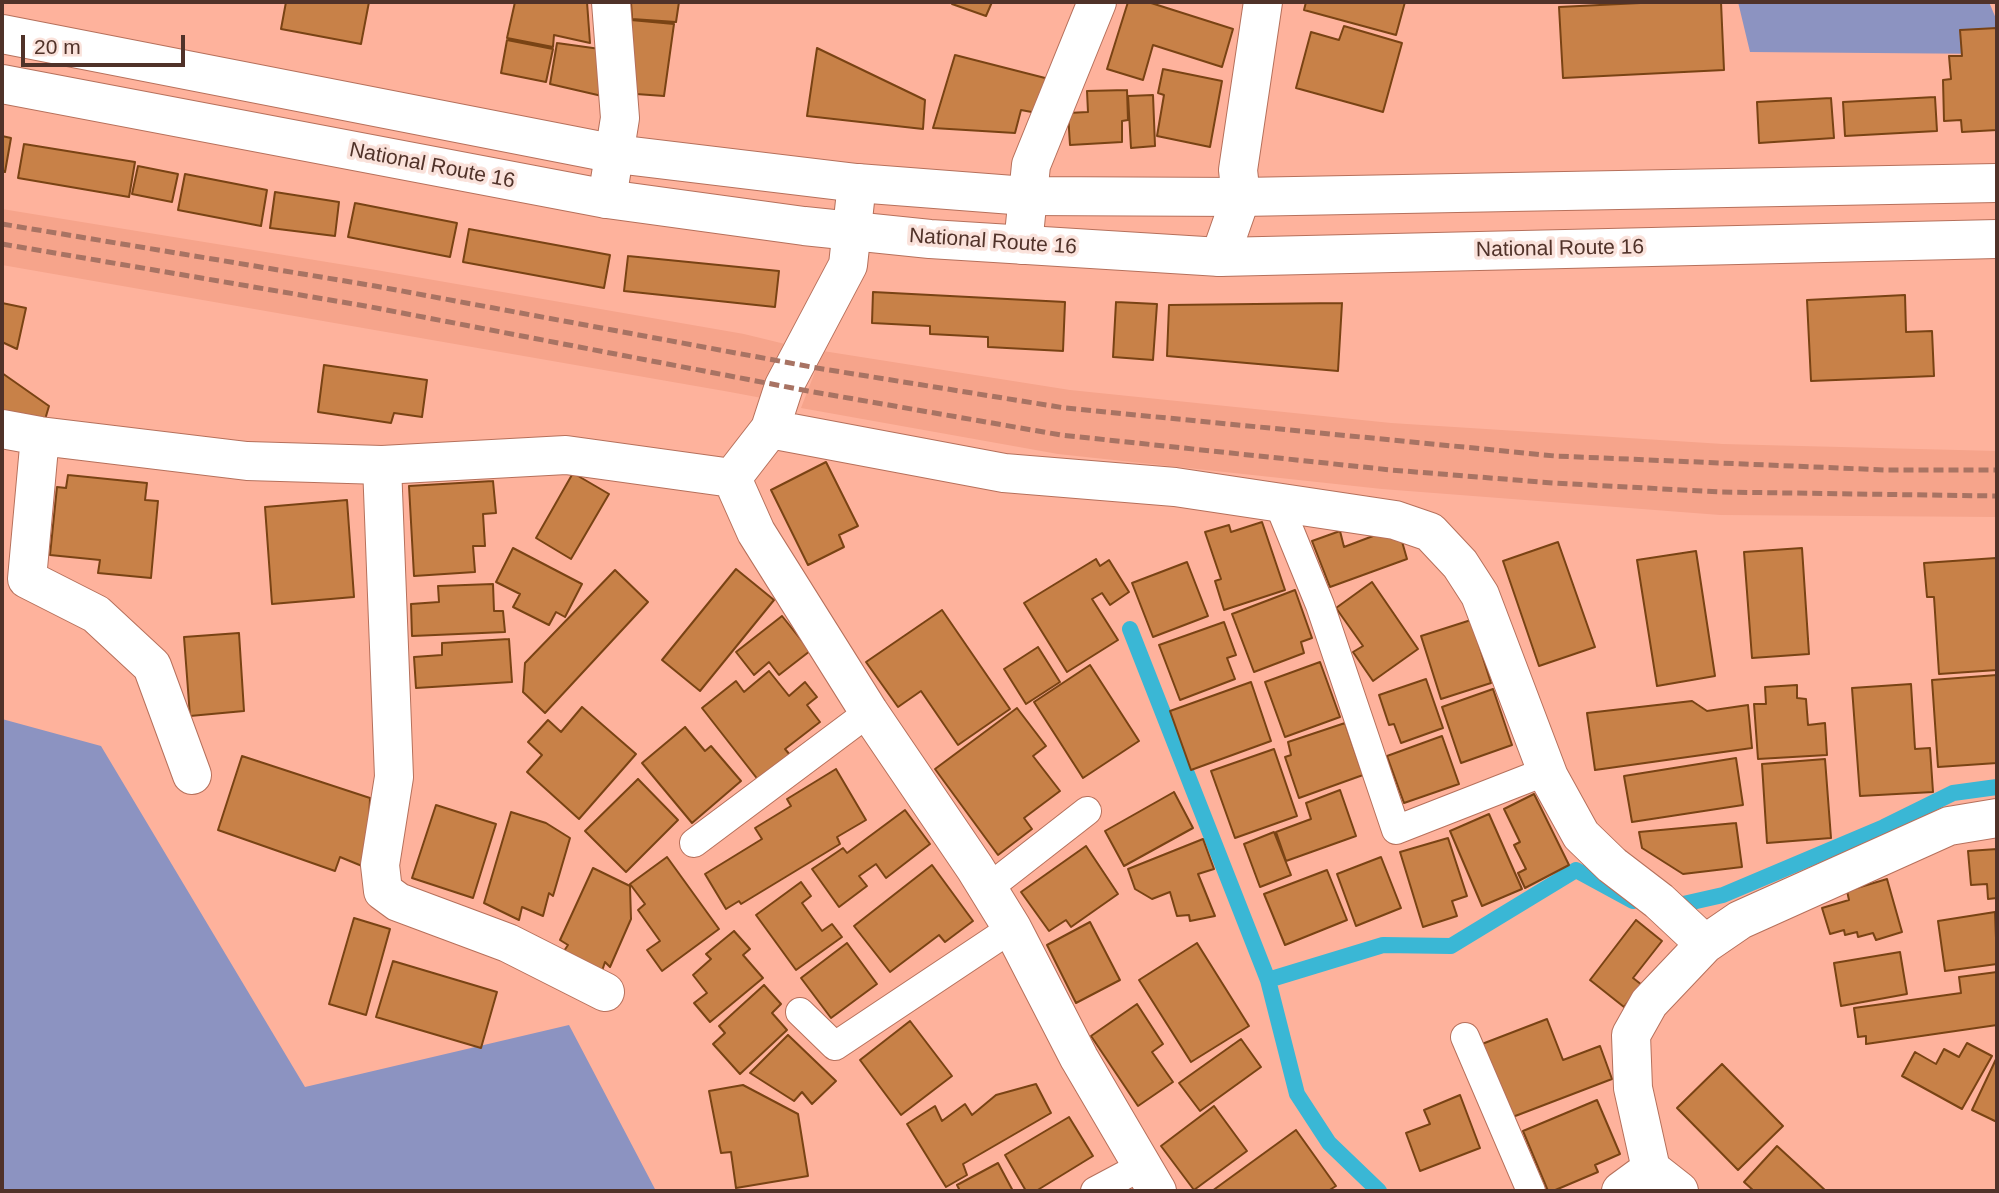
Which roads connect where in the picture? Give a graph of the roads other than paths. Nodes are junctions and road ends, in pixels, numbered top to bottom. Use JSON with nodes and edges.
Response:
{"nodes":[{"id":1,"x":611,"y":2,"type":"edge"},
{"id":2,"x":1097,"y":2,"type":"edge"},
{"id":3,"x":1264,"y":2,"type":"edge"},
{"id":4,"x":2,"y":34,"type":"edge"},
{"id":5,"x":2,"y":83,"type":"edge"},
{"id":6,"x":616,"y":154,"type":"junction"},
{"id":7,"x":857,"y":183,"type":"junction"},
{"id":8,"x":1997,"y":183,"type":"edge"},
{"id":9,"x":1026,"y":196,"type":"junction"},
{"id":10,"x":1241,"y":197,"type":"junction"},
{"id":11,"x":607,"y":200,"type":"junction"},
{"id":12,"x":852,"y":232,"type":"junction"},
{"id":13,"x":1997,"y":239,"type":"edge"},
{"id":14,"x":1023,"y":245,"type":"junction"},
{"id":15,"x":1220,"y":257,"type":"junction"},
{"id":16,"x":2,"y":429,"type":"edge"},
{"id":17,"x":770,"y":429,"type":"junction"},
{"id":18,"x":40,"y":436,"type":"junction"},
{"id":19,"x":382,"y":465,"type":"junction"},
{"id":20,"x":732,"y":478,"type":"junction"},
{"id":21,"x":1278,"y":502,"type":"junction"},
{"id":22,"x":869,"y":712,"type":"junction"},
{"id":23,"x":1548,"y":771,"type":"junction"},
{"id":24,"x":192,"y":775,"type":"dead end"},
{"id":25,"x":1087,"y":811,"type":"dead end"},
{"id":26,"x":1997,"y":818,"type":"edge"},
{"id":27,"x":694,"y":843,"type":"dead end"},
{"id":28,"x":987,"y":889,"type":"junction"},
{"id":29,"x":1012,"y":928,"type":"junction"},
{"id":30,"x":1705,"y":944,"type":"junction"},
{"id":31,"x":605,"y":992,"type":"dead end"},
{"id":32,"x":800,"y":1012,"type":"dead end"},
{"id":33,"x":1465,"y":1037,"type":"dead end"},
{"id":34,"x":1150,"y":1179,"type":"edge"},
{"id":35,"x":1665,"y":1180,"type":"edge"},
{"id":36,"x":1095,"y":1191,"type":"edge"},
{"id":37,"x":1531,"y":1191,"type":"edge"},
{"id":38,"x":1621,"y":1191,"type":"edge"}],
"edges":[{"from":1,"to":6,"type":"main road"},
{"from":2,"to":9,"type":"main road"},
{"from":3,"to":10,"type":"main road"},
{"from":4,"to":6,"type":"main road"},
{"from":5,"to":11,"type":"main road","name":"National Route 16"},
{"from":6,"to":7,"type":"main road"},
{"from":6,"to":11,"type":"main road"},
{"from":7,"to":9,"type":"main road"},
{"from":7,"to":12,"type":"main road"},
{"from":8,"to":10,"type":"main road"},
{"from":9,"to":10,"type":"main road"},
{"from":9,"to":14,"type":"main road"},
{"from":10,"to":15,"type":"main road"},
{"from":11,"to":12,"type":"main road","name":"National Route 16"},
{"from":12,"to":14,"type":"main road","name":"National Route 16"},
{"from":12,"to":17,"type":"main road"},
{"from":13,"to":15,"type":"main road","name":"National Route 16"},
{"from":14,"to":15,"type":"main road","name":"National Route 16"},
{"from":16,"to":18,"type":"main road"},
{"from":17,"to":20,"type":"main road"},
{"from":17,"to":21,"type":"main road"},
{"from":18,"to":19,"type":"main road"},
{"from":18,"to":24,"type":"main road"},
{"from":19,"to":20,"type":"main road"},
{"from":19,"to":31,"type":"main road"},
{"from":20,"to":22,"type":"main road"},
{"from":21,"to":23,"type":"main road"},
{"from":21,"to":23,"type":"lane"},
{"from":22,"to":27,"type":"lane"},
{"from":22,"to":28,"type":"main road"},
{"from":23,"to":30,"type":"main road"},
{"from":25,"to":28,"type":"lane"},
{"from":26,"to":30,"type":"main road"},
{"from":28,"to":29,"type":"main road"},
{"from":29,"to":32,"type":"lane"},
{"from":29,"to":34,"type":"main road"},
{"from":30,"to":35,"type":"main road"},
{"from":33,"to":37,"type":"lane"},
{"from":34,"to":36,"type":"lane"},
{"from":35,"to":38,"type":"main road"}]}
